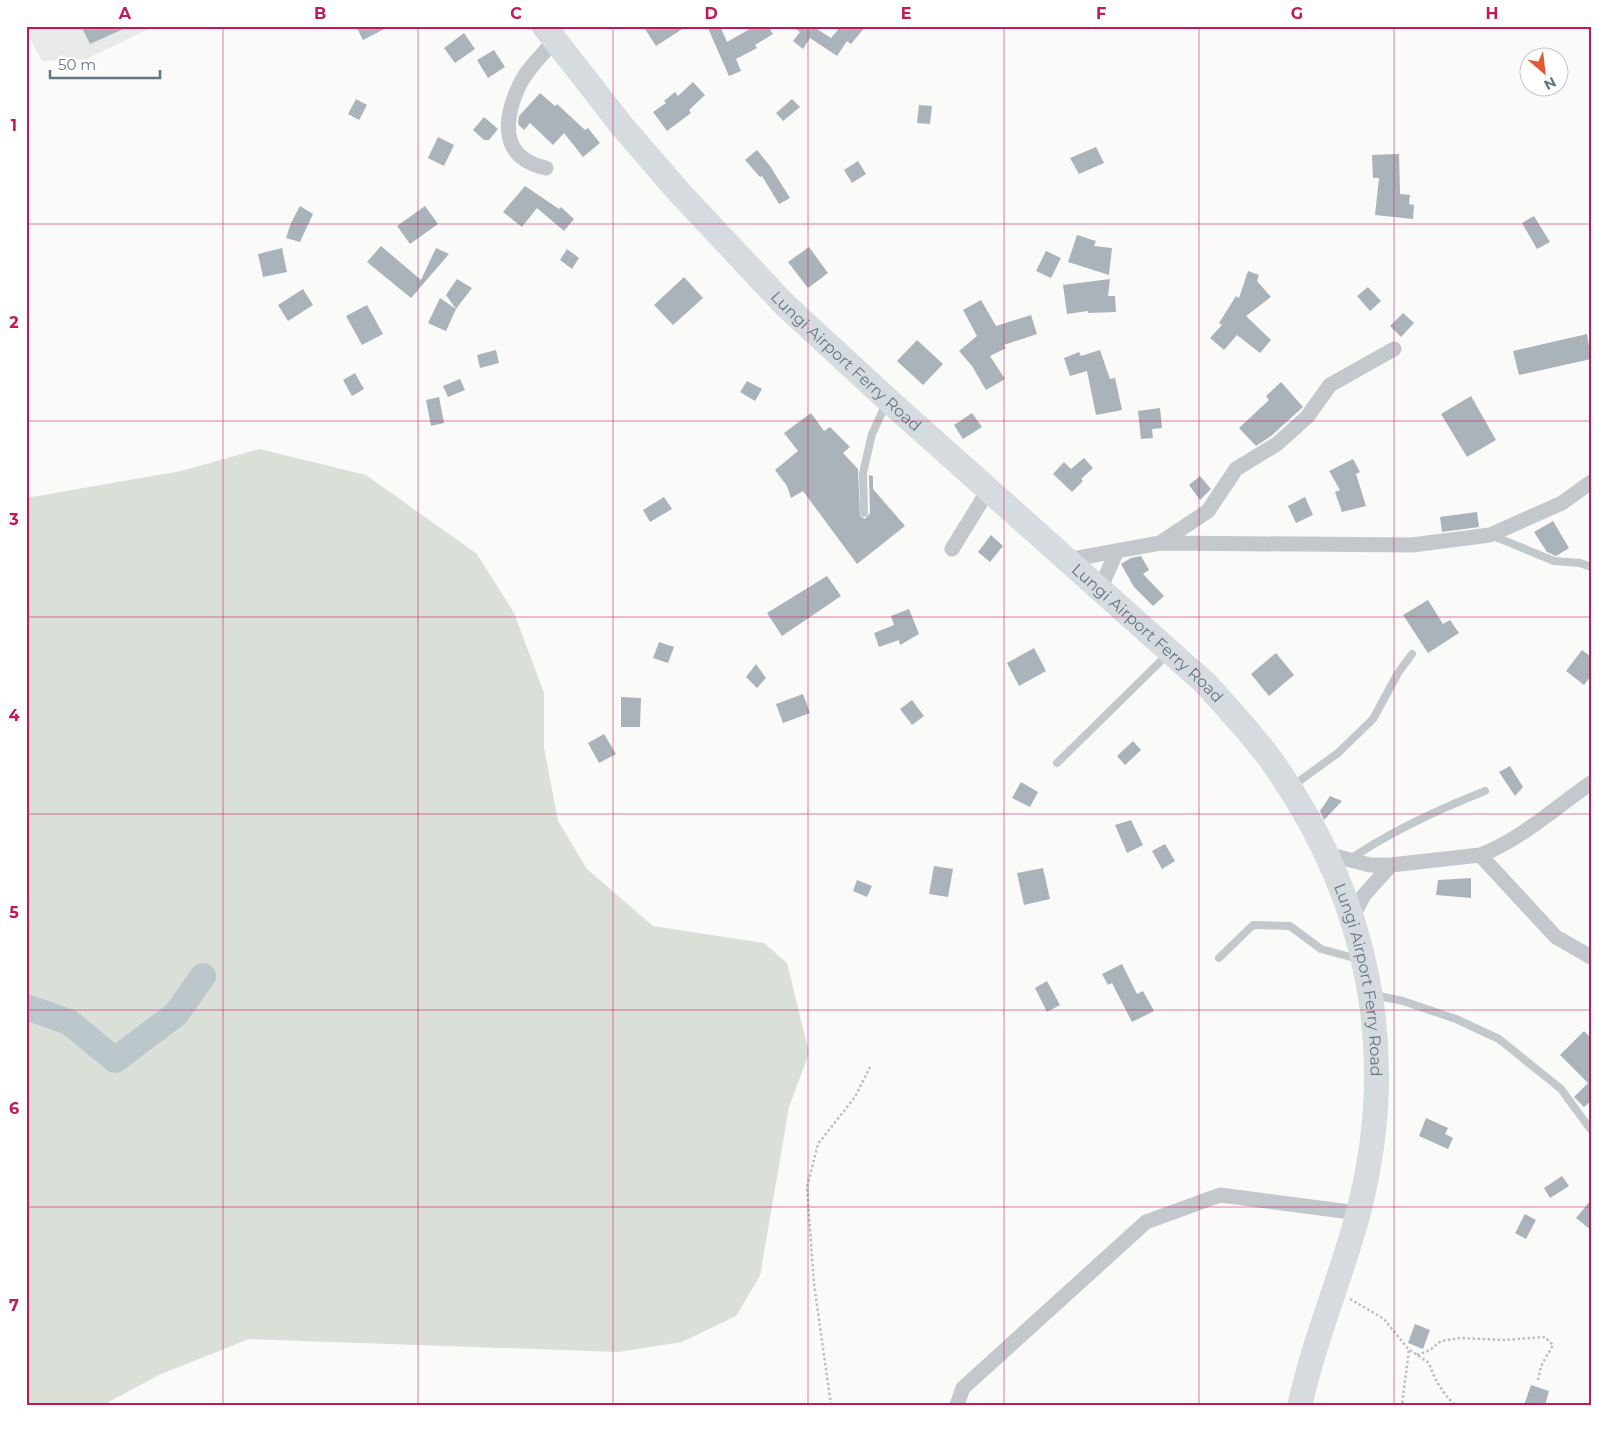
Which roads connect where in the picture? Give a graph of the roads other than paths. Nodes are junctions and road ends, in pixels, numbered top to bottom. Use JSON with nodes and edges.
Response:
{"nodes":[{"id":1,"x":549,"y":33,"type":"edge"},
{"id":2,"x":546,"y":168,"type":"dead end"},
{"id":3,"x":1394,"y":349,"type":"dead end"},
{"id":4,"x":888,"y":400,"type":"junction"},
{"id":5,"x":1591,"y":482,"type":"edge"},
{"id":6,"x":989,"y":489,"type":"junction"},
{"id":7,"x":864,"y":513,"type":"dead end"},
{"id":8,"x":1490,"y":534,"type":"junction"},
{"id":9,"x":1160,"y":543,"type":"junction"},
{"id":10,"x":952,"y":549,"type":"dead end"},
{"id":11,"x":1118,"y":551,"type":"junction"},
{"id":12,"x":1066,"y":560,"type":"junction"},
{"id":13,"x":1591,"y":567,"type":"edge"},
{"id":14,"x":1100,"y":589,"type":"junction"},
{"id":15,"x":1171,"y":651,"type":"junction"},
{"id":16,"x":1412,"y":654,"type":"dead end"},
{"id":17,"x":1057,"y":763,"type":"dead end"},
{"id":18,"x":1591,"y":783,"type":"edge"},
{"id":19,"x":1289,"y":788,"type":"junction"},
{"id":20,"x":1485,"y":791,"type":"dead end"},
{"id":21,"x":1480,"y":855,"type":"junction"},
{"id":22,"x":1338,"y":857,"type":"junction"},
{"id":23,"x":1391,"y":865,"type":"junction"},
{"id":24,"x":1352,"y":918,"type":"junction"},
{"id":25,"x":1591,"y":957,"type":"edge"},
{"id":26,"x":1218,"y":958,"type":"dead end"},
{"id":27,"x":1365,"y":961,"type":"junction"},
{"id":28,"x":1369,"y":994,"type":"junction"},
{"id":29,"x":1591,"y":1130,"type":"edge"},
{"id":30,"x":1358,"y":1213,"type":"junction"},
{"id":31,"x":957,"y":1405,"type":"edge"},
{"id":32,"x":1300,"y":1405,"type":"edge"}],
"edges":[{"from":1,"to":2,"type":"street"},
{"from":1,"to":4,"type":"main road","name":"Lungi Airport Ferry Road"},
{"from":3,"to":9,"type":"street"},
{"from":4,"to":6,"type":"main road","name":"Lungi Airport Ferry Road"},
{"from":4,"to":7,"type":"lane"},
{"from":5,"to":8,"type":"street"},
{"from":6,"to":10,"type":"street"},
{"from":6,"to":12,"type":"main road","name":"Lungi Airport Ferry Road"},
{"from":8,"to":9,"type":"street"},
{"from":8,"to":13,"type":"lane"},
{"from":9,"to":11,"type":"street"},
{"from":11,"to":12,"type":"street"},
{"from":11,"to":14,"type":"street"},
{"from":12,"to":14,"type":"main road","name":"Lungi Airport Ferry Road"},
{"from":14,"to":15,"type":"main road","name":"Lungi Airport Ferry Road"},
{"from":15,"to":17,"type":"lane"},
{"from":15,"to":19,"type":"main road","name":"Lungi Airport Ferry Road"},
{"from":16,"to":19,"type":"lane"},
{"from":18,"to":21,"type":"street"},
{"from":19,"to":22,"type":"main road","name":"Lungi Airport Ferry Road"},
{"from":20,"to":22,"type":"lane"},
{"from":21,"to":23,"type":"street"},
{"from":21,"to":25,"type":"street"},
{"from":22,"to":23,"type":"street"},
{"from":22,"to":24,"type":"main road","name":"Lungi Airport Ferry Road"},
{"from":23,"to":24,"type":"street"},
{"from":24,"to":27,"type":"main road","name":"Lungi Airport Ferry Road"},
{"from":26,"to":27,"type":"lane"},
{"from":27,"to":28,"type":"main road","name":"Lungi Airport Ferry Road"},
{"from":28,"to":29,"type":"lane"},
{"from":28,"to":30,"type":"main road","name":"Lungi Airport Ferry Road"},
{"from":30,"to":31,"type":"street"},
{"from":30,"to":32,"type":"main road","name":"Lungi Airport Ferry Road"}]}
